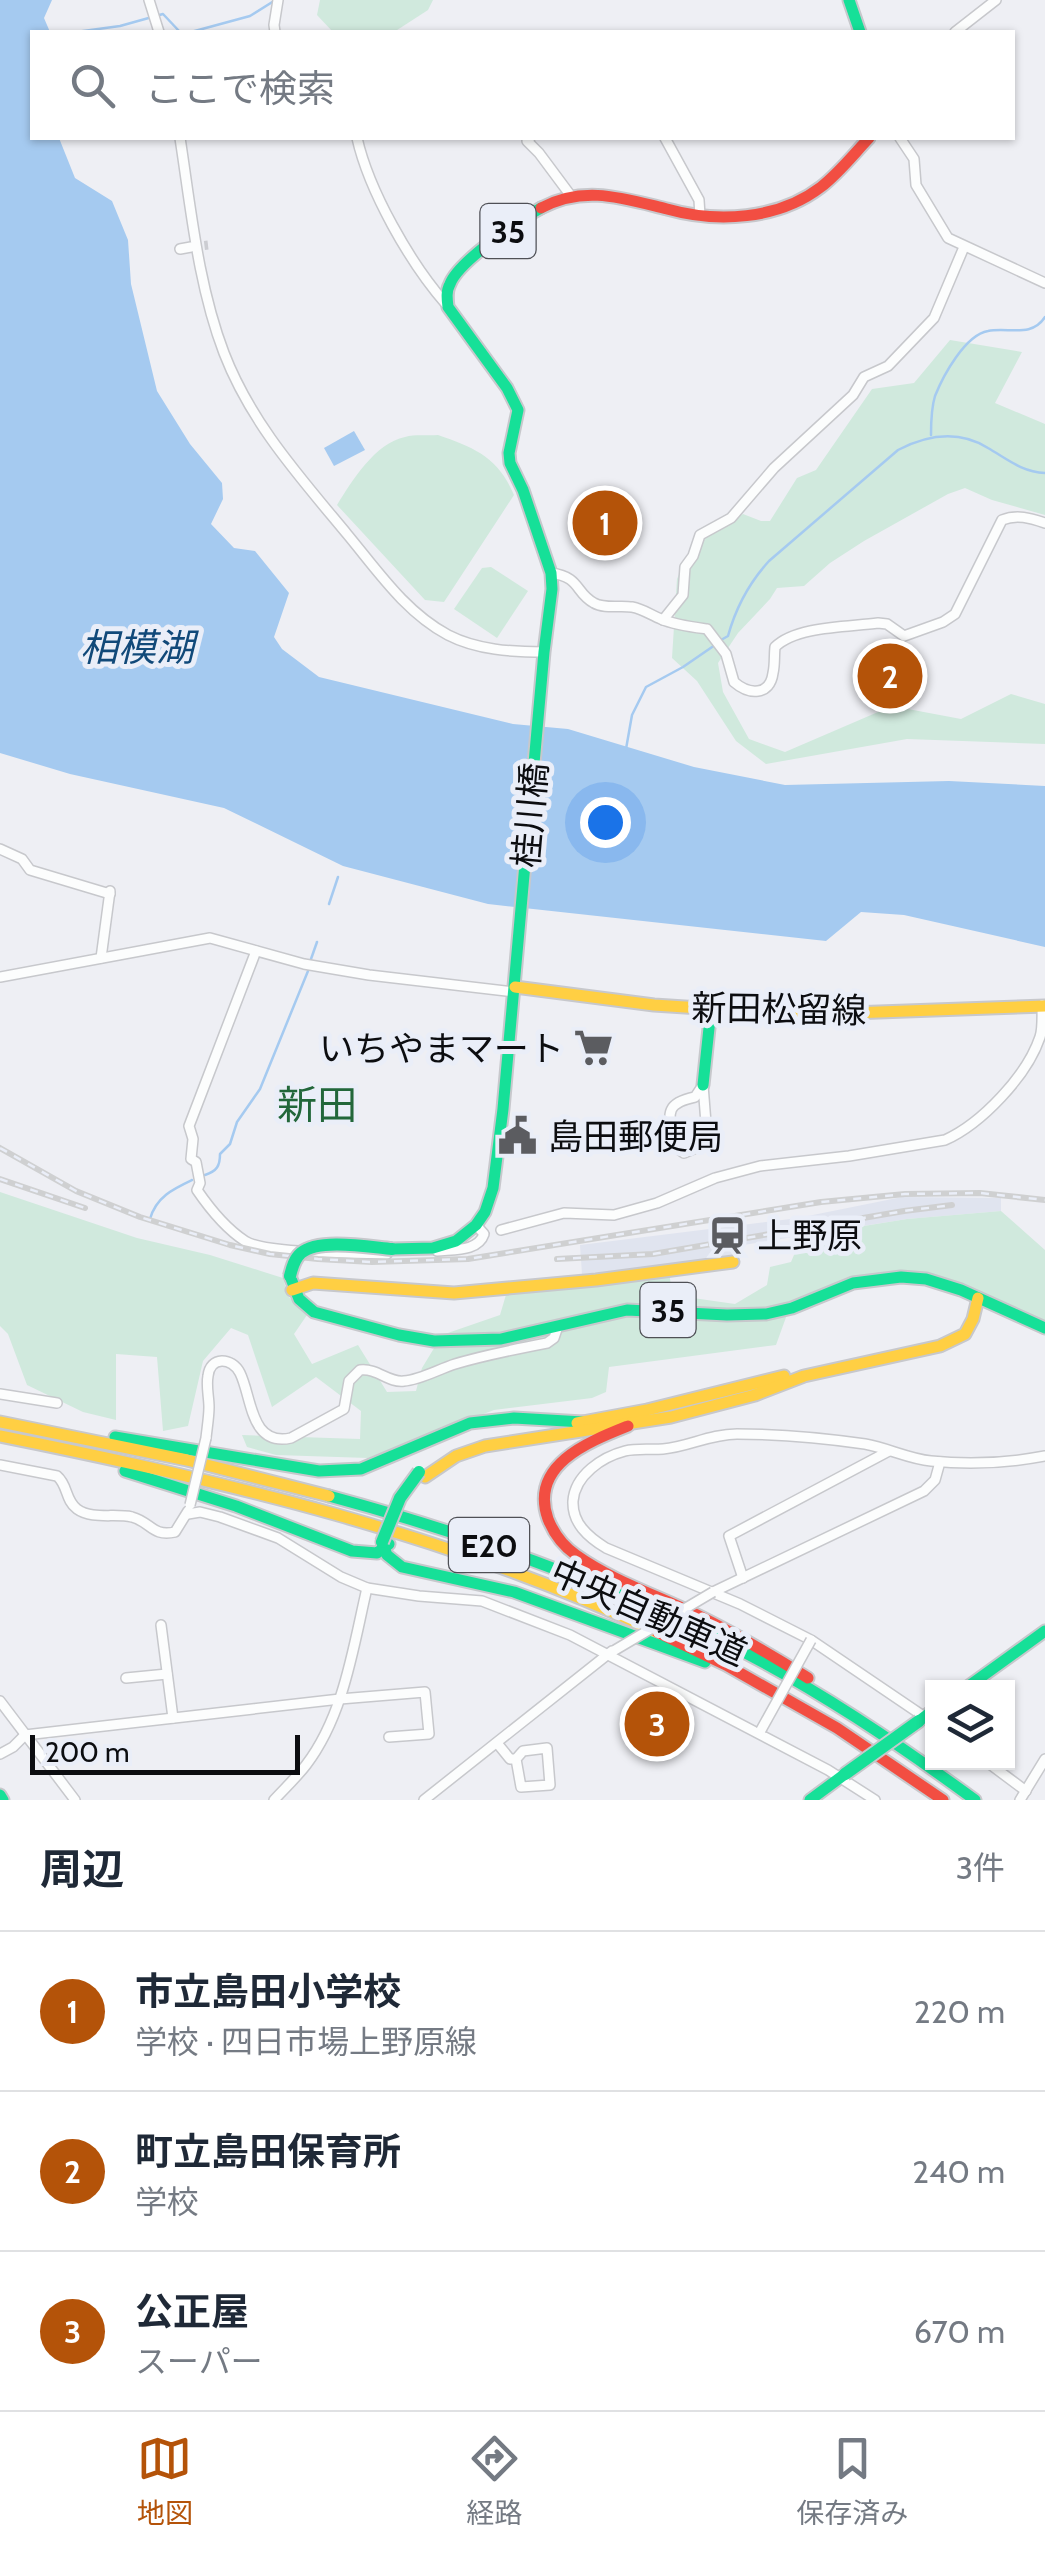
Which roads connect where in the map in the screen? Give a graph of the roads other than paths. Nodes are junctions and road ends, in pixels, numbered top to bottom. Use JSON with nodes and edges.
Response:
{"nodes":[{"id":1,"x":148,"y":0,"type":"edge"},
{"id":2,"x":279,"y":0,"type":"edge"},
{"id":3,"x":850,"y":0,"type":"edge"},
{"id":4,"x":996,"y":0,"type":"edge"},
{"id":5,"x":158,"y":30,"type":"edge"},
{"id":6,"x":275,"y":30,"type":"edge"},
{"id":7,"x":859,"y":30,"type":"edge"},
{"id":8,"x":958,"y":30,"type":"edge"},
{"id":9,"x":180,"y":140,"type":"edge"},
{"id":10,"x":358,"y":140,"type":"edge"},
{"id":11,"x":528,"y":140,"type":"edge"},
{"id":12,"x":666,"y":140,"type":"edge"},
{"id":13,"x":868,"y":140,"type":"edge"},
{"id":14,"x":901,"y":140,"type":"edge"},
{"id":15,"x":571,"y":196,"type":"junction"},
{"id":16,"x":700,"y":216,"type":"junction"},
{"id":17,"x":192,"y":247,"type":"tunnel mouth"},
{"id":18,"x":964,"y":247,"type":"junction"},
{"id":19,"x":180,"y":249,"type":"dead end"},
{"id":20,"x":1045,"y":284,"type":"edge"},
{"id":21,"x":448,"y":306,"type":"junction"},
{"id":22,"x":1045,"y":522,"type":"edge"},
{"id":23,"x":551,"y":573,"type":"junction"},
{"id":24,"x":662,"y":620,"type":"junction"},
{"id":25,"x":544,"y":652,"type":"junction"},
{"id":26,"x":0,"y":849,"type":"edge"},
{"id":27,"x":256,"y":950,"type":"junction"},
{"id":28,"x":101,"y":958,"type":"junction"},
{"id":29,"x":0,"y":978,"type":"edge"},
{"id":30,"x":514,"y":990,"type":"junction"},
{"id":31,"x":1044,"y":1006,"type":"edge"},
{"id":32,"x":711,"y":1009,"type":"junction"},
{"id":33,"x":1043,"y":1035,"type":"edge"},
{"id":34,"x":703,"y":1085,"type":"junction"},
{"id":35,"x":476,"y":1224,"type":"junction"},
{"id":36,"x":501,"y":1230,"type":"dead end"},
{"id":37,"x":733,"y":1262,"type":"dead end"},
{"id":38,"x":291,"y":1283,"type":"junction"},
{"id":39,"x":978,"y":1298,"type":"junction"},
{"id":40,"x":558,"y":1326,"type":"junction"},
{"id":41,"x":1045,"y":1328,"type":"edge"},
{"id":42,"x":0,"y":1394,"type":"edge"},
{"id":43,"x":56,"y":1403,"type":"dead end"},
{"id":44,"x":0,"y":1422,"type":"edge"},
{"id":45,"x":583,"y":1422,"type":"junction"},
{"id":46,"x":628,"y":1426,"type":"junction"},
{"id":47,"x":27,"y":1427,"type":"junction"},
{"id":48,"x":0,"y":1438,"type":"edge"},
{"id":49,"x":889,"y":1450,"type":"junction"},
{"id":50,"x":1045,"y":1456,"type":"edge"},
{"id":51,"x":940,"y":1462,"type":"junction"},
{"id":52,"x":0,"y":1465,"type":"edge"},
{"id":53,"x":422,"y":1475,"type":"junction"},
{"id":54,"x":189,"y":1509,"type":"junction"},
{"id":55,"x":385,"y":1545,"type":"junction"},
{"id":56,"x":743,"y":1578,"type":"junction"},
{"id":57,"x":367,"y":1588,"type":"junction"},
{"id":58,"x":713,"y":1592,"type":"junction"},
{"id":59,"x":162,"y":1624,"type":"dead end"},
{"id":60,"x":1045,"y":1631,"type":"edge"},
{"id":61,"x":811,"y":1640,"type":"junction"},
{"id":62,"x":612,"y":1652,"type":"junction"},
{"id":63,"x":167,"y":1674,"type":"junction"},
{"id":64,"x":126,"y":1678,"type":"dead end"},
{"id":65,"x":977,"y":1680,"type":"edge"},
{"id":66,"x":340,"y":1699,"type":"junction"},
{"id":67,"x":0,"y":1701,"type":"edge"},
{"id":68,"x":796,"y":1701,"type":"junction"},
{"id":69,"x":925,"y":1717,"type":"edge"},
{"id":70,"x":172,"y":1718,"type":"junction"},
{"id":71,"x":925,"y":1719,"type":"edge"},
{"id":72,"x":759,"y":1732,"type":"junction"},
{"id":73,"x":25,"y":1735,"type":"junction"},
{"id":74,"x":389,"y":1736,"type":"dead end"},
{"id":75,"x":497,"y":1743,"type":"junction"},
{"id":76,"x":0,"y":1754,"type":"edge"},
{"id":77,"x":516,"y":1758,"type":"junction"},
{"id":78,"x":1045,"y":1760,"type":"edge"},
{"id":79,"x":996,"y":1770,"type":"edge"},
{"id":80,"x":937,"y":1772,"type":"junction"},
{"id":81,"x":843,"y":1776,"type":"junction"},
{"id":82,"x":1023,"y":1795,"type":"edge"},
{"id":83,"x":75,"y":1800,"type":"edge"},
{"id":84,"x":274,"y":1800,"type":"edge"},
{"id":85,"x":424,"y":1800,"type":"edge"},
{"id":86,"x":810,"y":1800,"type":"edge"},
{"id":87,"x":875,"y":1800,"type":"edge"},
{"id":88,"x":943,"y":1800,"type":"edge"},
{"id":89,"x":976,"y":1800,"type":"edge"}],
"edges":[{"from":1,"to":5,"type":"street"},
{"from":2,"to":6,"type":"street"},
{"from":3,"to":7,"type":"main road"},
{"from":4,"to":8,"type":"street"},
{"from":9,"to":25,"type":"street"},
{"from":10,"to":21,"type":"street"},
{"from":11,"to":15,"type":"street"},
{"from":12,"to":16,"type":"street"},
{"from":13,"to":16,"type":"main road","number":"35"},
{"from":14,"to":18,"type":"street"},
{"from":15,"to":16,"type":"main road","number":"35"},
{"from":15,"to":21,"type":"main road","number":"35"},
{"from":17,"to":19,"type":"street"},
{"from":18,"to":20,"type":"street"},
{"from":18,"to":24,"type":"street"},
{"from":21,"to":23,"type":"main road"},
{"from":22,"to":24,"type":"street"},
{"from":23,"to":24,"type":"street"},
{"from":23,"to":25,"type":"main road","name":"桂川橋"},
{"from":25,"to":30,"type":"main road","name":"桂川橋"},
{"from":26,"to":28,"type":"street"},
{"from":27,"to":28,"type":"street"},
{"from":27,"to":30,"type":"street"},
{"from":27,"to":35,"type":"street"},
{"from":28,"to":29,"type":"street"},
{"from":30,"to":32,"type":"main road","name":"新田松留線"},
{"from":30,"to":35,"type":"main road","name":"桂川橋"},
{"from":31,"to":32,"type":"main road","name":"新田松留線"},
{"from":31,"to":33,"type":"street"},
{"from":32,"to":34,"type":"main road"},
{"from":33,"to":36,"type":"street"},
{"from":34,"to":34,"type":"street"},
{"from":35,"to":38,"type":"main road","bridge":true},
{"from":37,"to":38,"type":"main road"},
{"from":38,"to":40,"type":"main road","number":"35"},
{"from":39,"to":40,"type":"main road","number":"35"},
{"from":39,"to":41,"type":"main road","number":"35"},
{"from":39,"to":45,"type":"main road"},
{"from":39,"to":46,"type":"main road"},
{"from":40,"to":54,"type":"street","bridge":true},
{"from":42,"to":43,"type":"street"},
{"from":44,"to":47,"type":"main road","name":"中央自動車道","number":"E20"},
{"from":45,"to":47,"type":"main road"},
{"from":45,"to":53,"type":"main road"},
{"from":46,"to":53,"type":"main road"},
{"from":46,"to":80,"type":"main road"},
{"from":47,"to":80,"type":"main road","name":"中央自動車道","number":"E20"},
{"from":48,"to":55,"type":"main road"},
{"from":48,"to":68,"type":"main road","name":"中央自動車道","number":"E20"},
{"from":49,"to":51,"type":"street"},
{"from":49,"to":56,"type":"street"},
{"from":49,"to":58,"type":"street"},
{"from":50,"to":51,"type":"street"},
{"from":51,"to":56,"type":"street"},
{"from":52,"to":54,"type":"street"},
{"from":53,"to":55,"type":"main road","bridge":true},
{"from":54,"to":57,"type":"street"},
{"from":55,"to":68,"type":"main road"},
{"from":56,"to":58,"type":"street"},
{"from":57,"to":62,"type":"street"},
{"from":57,"to":66,"type":"street"},
{"from":58,"to":61,"type":"street"},
{"from":58,"to":62,"type":"street","bridge":true},
{"from":59,"to":63,"type":"street"},
{"from":60,"to":65,"type":"main road"},
{"from":61,"to":69,"type":"street"},
{"from":61,"to":72,"type":"street","bridge":true},
{"from":62,"to":72,"type":"street"},
{"from":62,"to":75,"type":"street"},
{"from":63,"to":64,"type":"street"},
{"from":63,"to":70,"type":"street"},
{"from":66,"to":70,"type":"street"},
{"from":66,"to":74,"type":"street"},
{"from":66,"to":84,"type":"street"},
{"from":67,"to":73,"type":"street"},
{"from":68,"to":88,"type":"main road","name":"中央自動車道","number":"E20"},
{"from":70,"to":73,"type":"street"},
{"from":71,"to":81,"type":"main road","bridge":true},
{"from":72,"to":81,"type":"street"},
{"from":73,"to":76,"type":"street"},
{"from":73,"to":83,"type":"street"},
{"from":75,"to":77,"type":"street"},
{"from":75,"to":85,"type":"street"},
{"from":77,"to":77,"type":"street"},
{"from":78,"to":82,"type":"street"},
{"from":79,"to":82,"type":"street"},
{"from":80,"to":89,"type":"main road","name":"中央自動車道","number":"E20"},
{"from":81,"to":86,"type":"main road"},
{"from":81,"to":87,"type":"street"}]}
